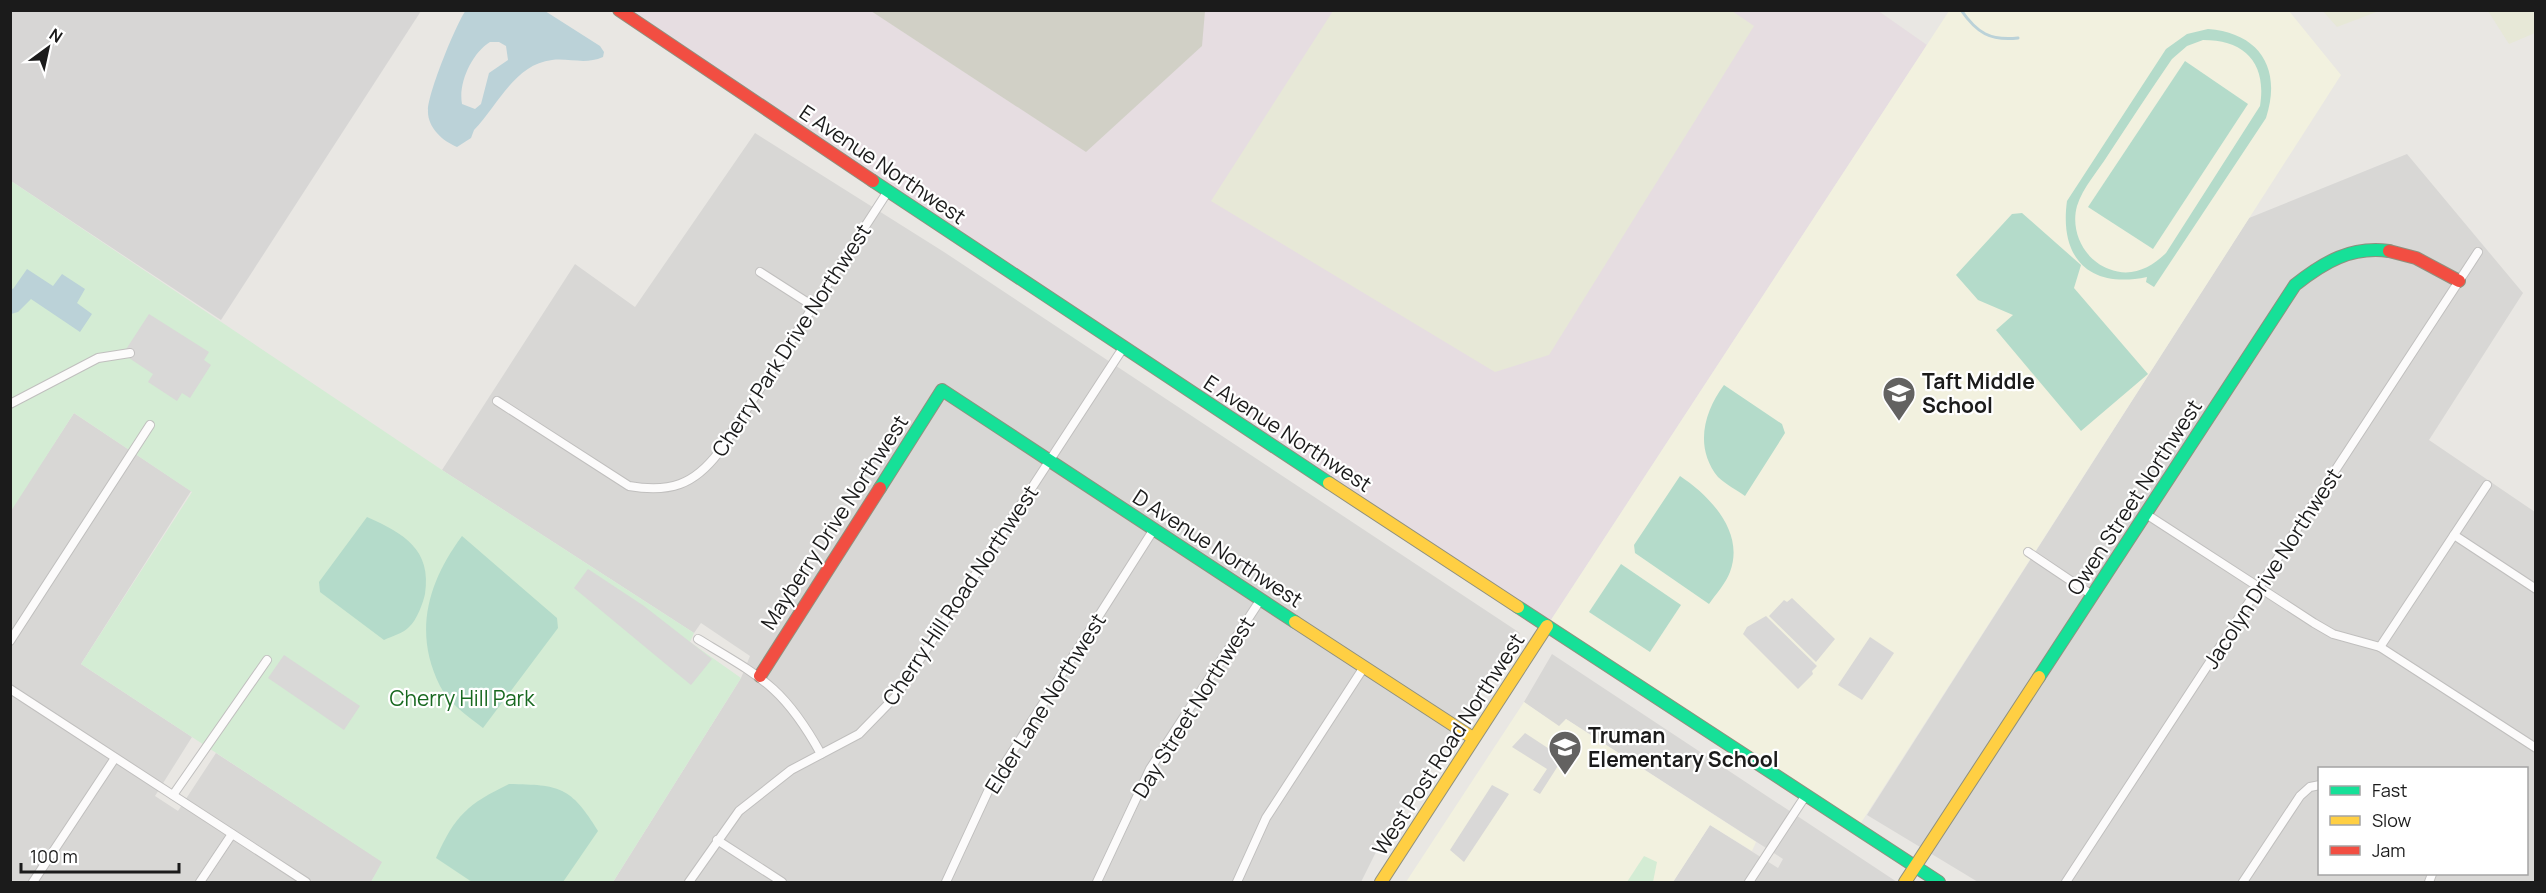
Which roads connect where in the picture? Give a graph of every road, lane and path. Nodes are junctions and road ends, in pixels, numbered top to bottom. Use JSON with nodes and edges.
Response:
{"nodes":[{"id":1,"x":619,"y":10,"type":"edge"},
{"id":2,"x":888,"y":191,"type":"junction"},
{"id":3,"x":2478,"y":252,"type":"dead end"},
{"id":4,"x":760,"y":272,"type":"dead end"},
{"id":5,"x":2459,"y":280,"type":"junction"},
{"id":6,"x":813,"y":306,"type":"junction"},
{"id":7,"x":1123,"y":348,"type":"junction"},
{"id":8,"x":130,"y":353,"type":"dead end"},
{"id":9,"x":942,"y":390,"type":"joint"},
{"id":10,"x":497,"y":401,"type":"dead end"},
{"id":11,"x":10,"y":404,"type":"edge"},
{"id":12,"x":150,"y":425,"type":"dead end"},
{"id":13,"x":1050,"y":460,"type":"junction"},
{"id":14,"x":2487,"y":485,"type":"dead end"},
{"id":15,"x":2146,"y":514,"type":"junction"},
{"id":16,"x":1154,"y":529,"type":"junction"},
{"id":17,"x":2454,"y":535,"type":"junction"},
{"id":18,"x":2028,"y":552,"type":"dead end"},
{"id":19,"x":2259,"y":587,"type":"junction"},
{"id":20,"x":2535,"y":589,"type":"edge"},
{"id":21,"x":2092,"y":595,"type":"junction"},
{"id":22,"x":1261,"y":599,"type":"junction"},
{"id":23,"x":1547,"y":626,"type":"junction"},
{"id":24,"x":698,"y":639,"type":"dead end"},
{"id":25,"x":10,"y":641,"type":"edge"},
{"id":26,"x":2380,"y":647,"type":"junction"},
{"id":27,"x":267,"y":660,"type":"dead end"},
{"id":28,"x":1364,"y":667,"type":"junction"},
{"id":29,"x":760,"y":676,"type":"junction"},
{"id":30,"x":10,"y":689,"type":"edge"},
{"id":31,"x":1473,"y":738,"type":"junction"},
{"id":32,"x":2535,"y":748,"type":"edge"},
{"id":33,"x":822,"y":754,"type":"junction"},
{"id":34,"x":115,"y":758,"type":"junction"},
{"id":35,"x":2318,"y":785,"type":"edge"},
{"id":36,"x":173,"y":795,"type":"junction"},
{"id":37,"x":1806,"y":795,"type":"junction"},
{"id":38,"x":232,"y":834,"type":"junction"},
{"id":39,"x":717,"y":840,"type":"junction"},
{"id":40,"x":1915,"y":867,"type":"junction"},
{"id":41,"x":33,"y":882,"type":"edge"},
{"id":42,"x":200,"y":882,"type":"edge"},
{"id":43,"x":306,"y":882,"type":"edge"},
{"id":44,"x":689,"y":882,"type":"edge"},
{"id":45,"x":782,"y":882,"type":"edge"},
{"id":46,"x":946,"y":882,"type":"edge"},
{"id":47,"x":1097,"y":882,"type":"edge"},
{"id":48,"x":1237,"y":882,"type":"edge"},
{"id":49,"x":1381,"y":882,"type":"edge"},
{"id":50,"x":1749,"y":882,"type":"edge"},
{"id":51,"x":1905,"y":882,"type":"edge"},
{"id":52,"x":1939,"y":882,"type":"edge"},
{"id":53,"x":2066,"y":882,"type":"edge"},
{"id":54,"x":2243,"y":882,"type":"edge"}],
"edges":[{"from":1,"to":2,"type":"street","name":"E Avenue Northwest"},
{"from":2,"to":6,"type":"street","name":"Cherry Park Drive Northwest"},
{"from":2,"to":7,"type":"street","name":"E Avenue Northwest"},
{"from":3,"to":5,"type":"street","name":"Jacolyn Drive Northwest"},
{"from":4,"to":6,"type":"street"},
{"from":5,"to":15,"type":"street","name":"Owen Street Northwest"},
{"from":5,"to":19,"type":"street","name":"Jacolyn Drive Northwest"},
{"from":6,"to":10,"type":"street","name":"Cherry Park Drive Northwest"},
{"from":7,"to":13,"type":"street","name":"Cherry Hill Road Northwest"},
{"from":7,"to":23,"type":"street","name":"E Avenue Northwest"},
{"from":8,"to":11,"type":"street"},
{"from":9,"to":13,"type":"street","name":"D Avenue Northwest"},
{"from":9,"to":29,"type":"street","name":"Mayberry Drive Northwest"},
{"from":12,"to":25,"type":"street"},
{"from":13,"to":16,"type":"street","name":"D Avenue Northwest"},
{"from":13,"to":33,"type":"street","name":"Cherry Hill Road Northwest"},
{"from":14,"to":17,"type":"street"},
{"from":15,"to":19,"type":"street"},
{"from":15,"to":21,"type":"street","name":"Owen Street Northwest"},
{"from":16,"to":22,"type":"street","name":"D Avenue Northwest"},
{"from":16,"to":46,"type":"street","name":"Elder Lane Northwest"},
{"from":17,"to":20,"type":"street"},
{"from":17,"to":26,"type":"street"},
{"from":18,"to":21,"type":"street"},
{"from":19,"to":26,"type":"street"},
{"from":19,"to":53,"type":"street","name":"Jacolyn Drive Northwest"},
{"from":21,"to":40,"type":"street","name":"Owen Street Northwest"},
{"from":22,"to":28,"type":"street","name":"D Avenue Northwest"},
{"from":22,"to":47,"type":"street","name":"Day Street Northwest"},
{"from":23,"to":31,"type":"street","name":"West Post Road Northwest"},
{"from":23,"to":37,"type":"street","name":"E Avenue Northwest"},
{"from":24,"to":29,"type":"street"},
{"from":26,"to":32,"type":"street"},
{"from":27,"to":36,"type":"street"},
{"from":28,"to":31,"type":"street","name":"D Avenue Northwest"},
{"from":28,"to":48,"type":"street"},
{"from":29,"to":33,"type":"street"},
{"from":30,"to":34,"type":"street"},
{"from":31,"to":49,"type":"street","name":"West Post Road Northwest"},
{"from":33,"to":39,"type":"street","name":"Cherry Hill Road Northwest"},
{"from":34,"to":36,"type":"street"},
{"from":34,"to":41,"type":"street"},
{"from":35,"to":54,"type":"street"},
{"from":36,"to":38,"type":"street"},
{"from":37,"to":40,"type":"street","name":"E Avenue Northwest"},
{"from":37,"to":50,"type":"street"},
{"from":38,"to":42,"type":"street"},
{"from":38,"to":43,"type":"street"},
{"from":39,"to":44,"type":"street","name":"Cherry Hill Road Northwest"},
{"from":39,"to":45,"type":"street"},
{"from":40,"to":51,"type":"street","name":"Owen Street Northwest"},
{"from":40,"to":52,"type":"street","name":"E Avenue Northwest"}]}
